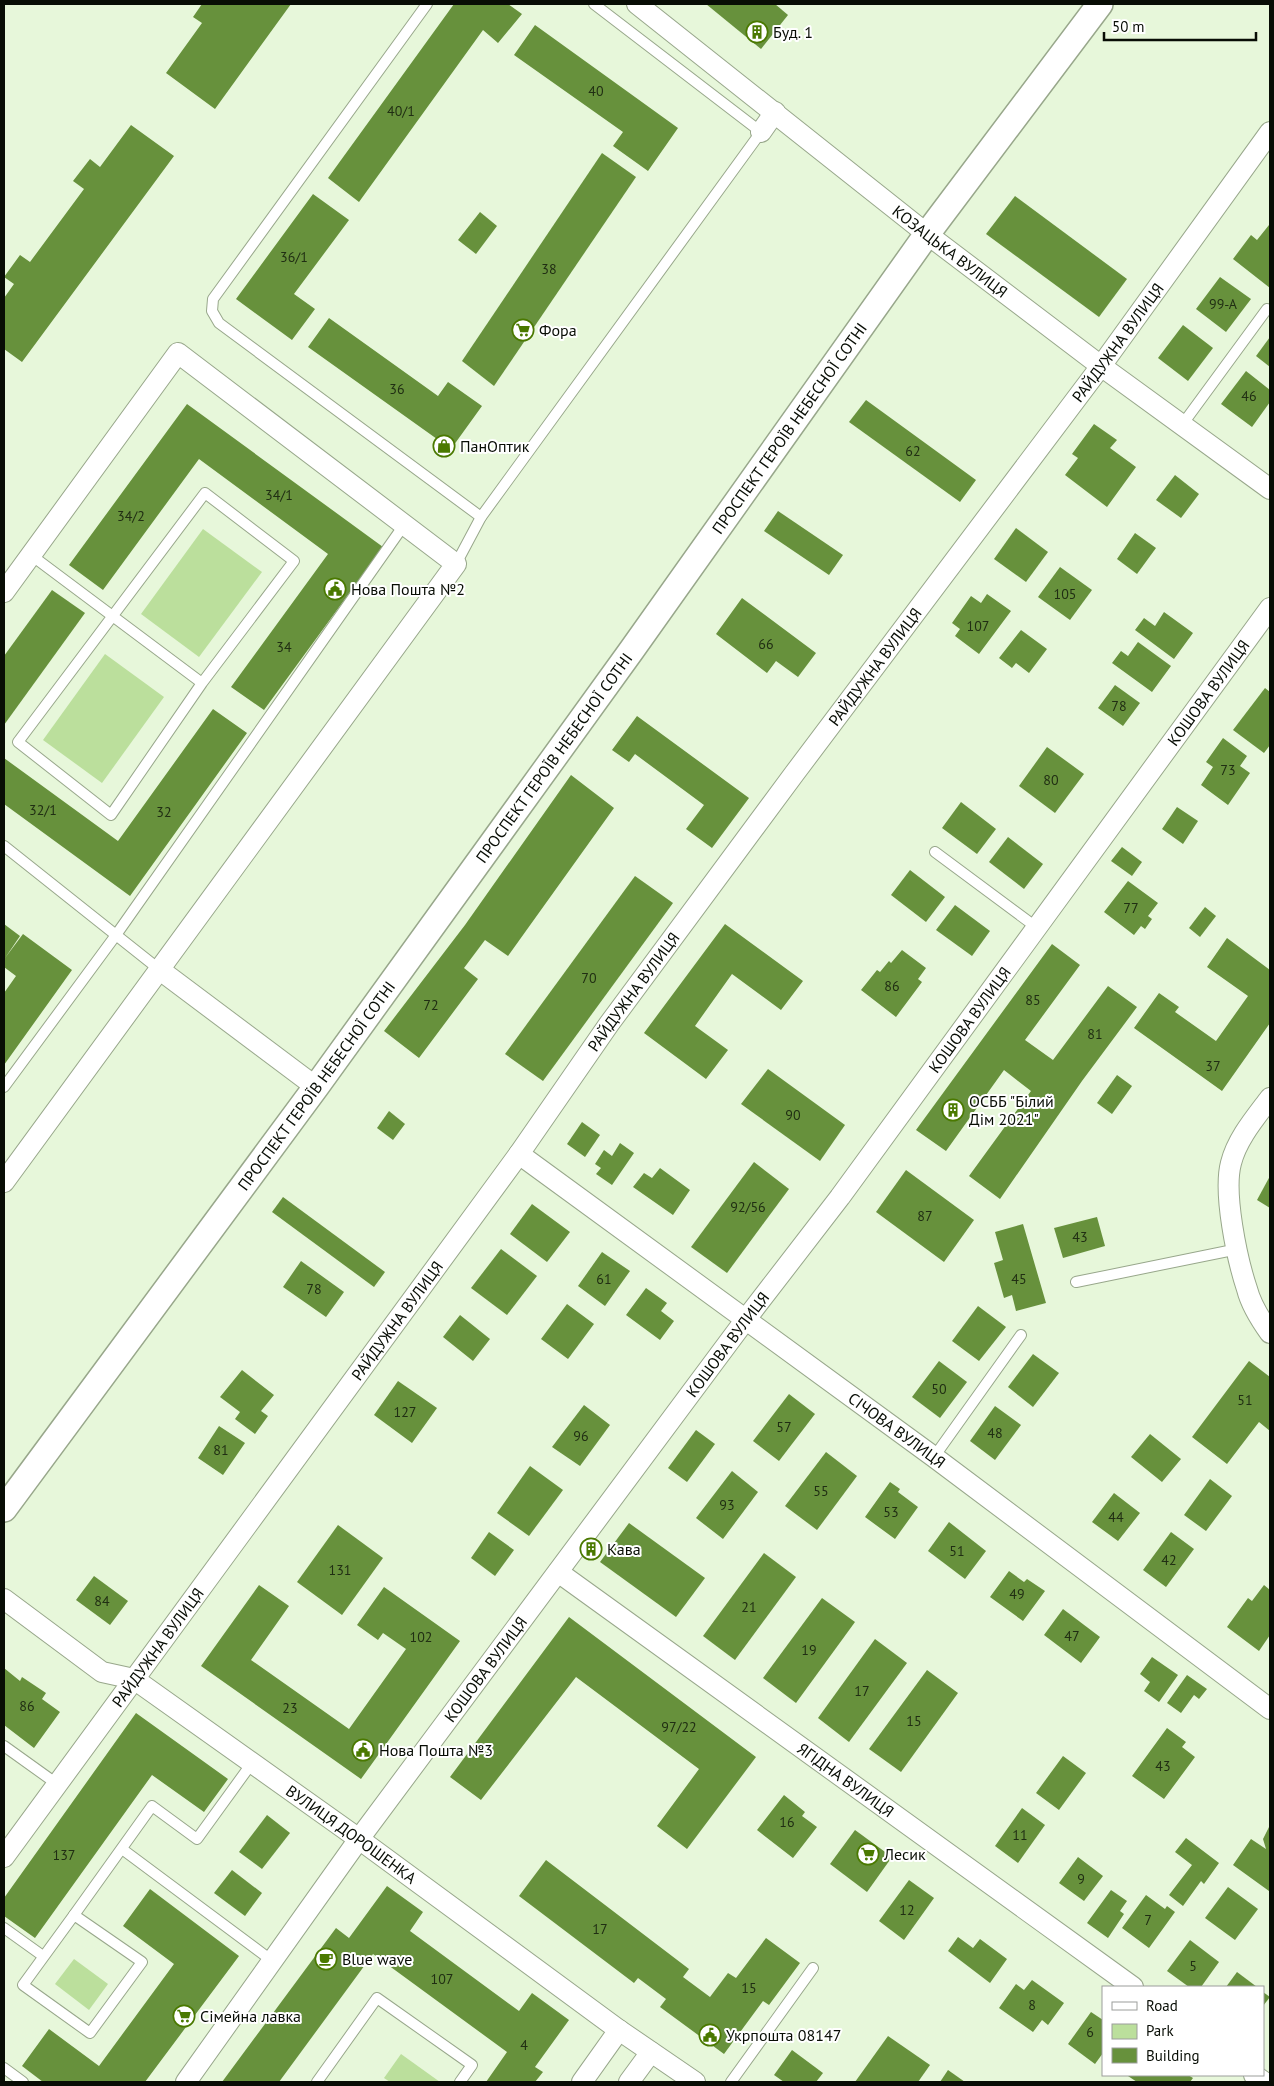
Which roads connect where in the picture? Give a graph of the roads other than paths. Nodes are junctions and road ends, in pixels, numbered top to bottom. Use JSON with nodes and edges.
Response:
{"nodes":[{"id":1,"x":427,"y":4,"type":"edge"},
{"id":2,"x":594,"y":4,"type":"edge"},
{"id":3,"x":637,"y":4,"type":"edge"},
{"id":4,"x":1100,"y":4,"type":"edge"},
{"id":5,"x":775,"y":112,"type":"junction"},
{"id":6,"x":761,"y":132,"type":"junction"},
{"id":7,"x":1270,"y":132,"type":"edge"},
{"id":8,"x":927,"y":234,"type":"junction"},
{"id":9,"x":1267,"y":309,"type":"dead end"},
{"id":10,"x":1101,"y":366,"type":"junction"},
{"id":11,"x":1182,"y":425,"type":"junction"},
{"id":12,"x":1270,"y":489,"type":"edge"},
{"id":13,"x":481,"y":516,"type":"junction"},
{"id":14,"x":404,"y":525,"type":"junction"},
{"id":15,"x":31,"y":555,"type":"junction"},
{"id":16,"x":456,"y":564,"type":"junction"},
{"id":17,"x":4,"y":592,"type":"edge"},
{"id":18,"x":1270,"y":608,"type":"edge"},
{"id":19,"x":112,"y":618,"type":"junction"},
{"id":20,"x":202,"y":683,"type":"junction"},
{"id":21,"x":4,"y":846,"type":"edge"},
{"id":22,"x":935,"y":852,"type":"dead end"},
{"id":23,"x":1036,"y":927,"type":"junction"},
{"id":24,"x":116,"y":935,"type":"junction"},
{"id":25,"x":160,"y":970,"type":"junction"},
{"id":26,"x":4,"y":1087,"type":"edge"},
{"id":27,"x":316,"y":1087,"type":"junction"},
{"id":28,"x":1270,"y":1098,"type":"edge"},
{"id":29,"x":519,"y":1154,"type":"junction"},
{"id":30,"x":4,"y":1182,"type":"edge"},
{"id":31,"x":1238,"y":1249,"type":"junction"},
{"id":32,"x":1076,"y":1282,"type":"dead end"},
{"id":33,"x":746,"y":1319,"type":"junction"},
{"id":34,"x":1270,"y":1333,"type":"edge"},
{"id":35,"x":1021,"y":1334,"type":"dead end"},
{"id":36,"x":934,"y":1457,"type":"junction"},
{"id":37,"x":4,"y":1509,"type":"edge"},
{"id":38,"x":558,"y":1572,"type":"junction"},
{"id":39,"x":4,"y":1599,"type":"edge"},
{"id":40,"x":134,"y":1679,"type":"junction"},
{"id":41,"x":1268,"y":1703,"type":"edge"},
{"id":42,"x":4,"y":1746,"type":"edge"},
{"id":43,"x":252,"y":1763,"type":"junction"},
{"id":44,"x":57,"y":1784,"type":"junction"},
{"id":45,"x":359,"y":1840,"type":"junction"},
{"id":46,"x":122,"y":1849,"type":"junction"},
{"id":47,"x":4,"y":1857,"type":"edge"},
{"id":48,"x":74,"y":1915,"type":"junction"},
{"id":49,"x":4,"y":1928,"type":"edge"},
{"id":50,"x":43,"y":1956,"type":"junction"},
{"id":51,"x":271,"y":1960,"type":"junction"},
{"id":52,"x":813,"y":1968,"type":"dead end"},
{"id":53,"x":1132,"y":1986,"type":"edge"},
{"id":54,"x":619,"y":2030,"type":"junction"},
{"id":55,"x":651,"y":2052,"type":"junction"},
{"id":56,"x":4,"y":2068,"type":"edge"},
{"id":57,"x":23,"y":2082,"type":"edge"},
{"id":58,"x":186,"y":2082,"type":"edge"},
{"id":59,"x":317,"y":2082,"type":"edge"},
{"id":60,"x":460,"y":2082,"type":"edge"},
{"id":61,"x":582,"y":2082,"type":"edge"},
{"id":62,"x":629,"y":2082,"type":"edge"},
{"id":63,"x":695,"y":2082,"type":"edge"},
{"id":64,"x":731,"y":2082,"type":"edge"}],
"edges":[{"from":1,"to":13,"type":"lane"},
{"from":2,"to":6,"type":"lane"},
{"from":3,"to":5,"type":"street","name":"КОЗАЦЬКА ВУЛИЦЯ"},
{"from":4,"to":8,"type":"street","name":"ПРОСПЕКТ ГЕРОЇВ НЕБЕСНОЇ СОТНІ"},
{"from":5,"to":6,"type":"street"},
{"from":5,"to":8,"type":"street","name":"КОЗАЦЬКА ВУЛИЦЯ"},
{"from":6,"to":13,"type":"lane"},
{"from":7,"to":10,"type":"street","name":"РАЙДУЖНА ВУЛИЦЯ"},
{"from":8,"to":10,"type":"street","name":"КОЗАЦЬКА ВУЛИЦЯ"},
{"from":8,"to":27,"type":"street","name":"ПРОСПЕКТ ГЕРОЇВ НЕБЕСНОЇ СОТНІ"},
{"from":9,"to":11,"type":"lane"},
{"from":10,"to":11,"type":"street","name":"КОЗАЦЬКА ВУЛИЦЯ"},
{"from":10,"to":29,"type":"street","name":"РАЙДУЖНА ВУЛИЦЯ"},
{"from":11,"to":12,"type":"street","name":"КОЗАЦЬКА ВУЛИЦЯ"},
{"from":13,"to":16,"type":"lane"},
{"from":14,"to":15,"type":"street"},
{"from":14,"to":16,"type":"street"},
{"from":14,"to":24,"type":"lane"},
{"from":15,"to":17,"type":"street"},
{"from":15,"to":19,"type":"lane"},
{"from":16,"to":25,"type":"street"},
{"from":18,"to":23,"type":"street","name":"КОШОВА ВУЛИЦЯ"},
{"from":19,"to":20,"type":"lane"},
{"from":19,"to":20,"type":"lane"},
{"from":19,"to":20,"type":"lane"},
{"from":21,"to":24,"type":"lane"},
{"from":22,"to":23,"type":"lane"},
{"from":23,"to":33,"type":"street","name":"КОШОВА ВУЛИЦЯ"},
{"from":24,"to":25,"type":"lane"},
{"from":24,"to":26,"type":"lane"},
{"from":25,"to":27,"type":"street"},
{"from":25,"to":30,"type":"street"},
{"from":27,"to":37,"type":"street","name":"ПРОСПЕКТ ГЕРОЇВ НЕБЕСНОЇ СОТНІ"},
{"from":28,"to":31,"type":"street"},
{"from":29,"to":33,"type":"street","name":"СІЧОВА ВУЛИЦЯ"},
{"from":29,"to":40,"type":"street","name":"РАЙДУЖНА ВУЛИЦЯ"},
{"from":31,"to":32,"type":"lane"},
{"from":31,"to":34,"type":"street"},
{"from":33,"to":36,"type":"street","name":"СІЧОВА ВУЛИЦЯ"},
{"from":33,"to":38,"type":"street","name":"КОШОВА ВУЛИЦЯ"},
{"from":35,"to":36,"type":"lane"},
{"from":36,"to":41,"type":"street","name":"СІЧОВА ВУЛИЦЯ"},
{"from":38,"to":45,"type":"street","name":"КОШОВА ВУЛИЦЯ"},
{"from":38,"to":53,"type":"street","name":"ЯГІДНА ВУЛИЦЯ"},
{"from":39,"to":40,"type":"street","name":"ВУЛИЦЯ ДОРОШЕНКА"},
{"from":40,"to":43,"type":"street","name":"ВУЛИЦЯ ДОРОШЕНКА"},
{"from":40,"to":44,"type":"street","name":"РАЙДУЖНА ВУЛИЦЯ"},
{"from":42,"to":44,"type":"lane"},
{"from":43,"to":45,"type":"street","name":"ВУЛИЦЯ ДОРОШЕНКА"},
{"from":43,"to":46,"type":"lane"},
{"from":44,"to":47,"type":"street","name":"РАЙДУЖНА ВУЛИЦЯ"},
{"from":45,"to":51,"type":"street","name":"КОШОВА ВУЛИЦЯ"},
{"from":45,"to":54,"type":"street","name":"ВУЛИЦЯ ДОРОШЕНКА"},
{"from":46,"to":48,"type":"lane"},
{"from":46,"to":51,"type":"lane"},
{"from":48,"to":50,"type":"lane"},
{"from":48,"to":50,"type":"lane"},
{"from":49,"to":50,"type":"lane"},
{"from":51,"to":58,"type":"street","name":"КОШОВА ВУЛИЦЯ"},
{"from":52,"to":64,"type":"lane"},
{"from":54,"to":55,"type":"street","name":"ВУЛИЦЯ ДОРОШЕНКА"},
{"from":54,"to":61,"type":"street"},
{"from":55,"to":62,"type":"street"},
{"from":55,"to":63,"type":"street","name":"ВУЛИЦЯ ДОРОШЕНКА"},
{"from":56,"to":57,"type":"lane"},
{"from":59,"to":60,"type":"lane"}]}
